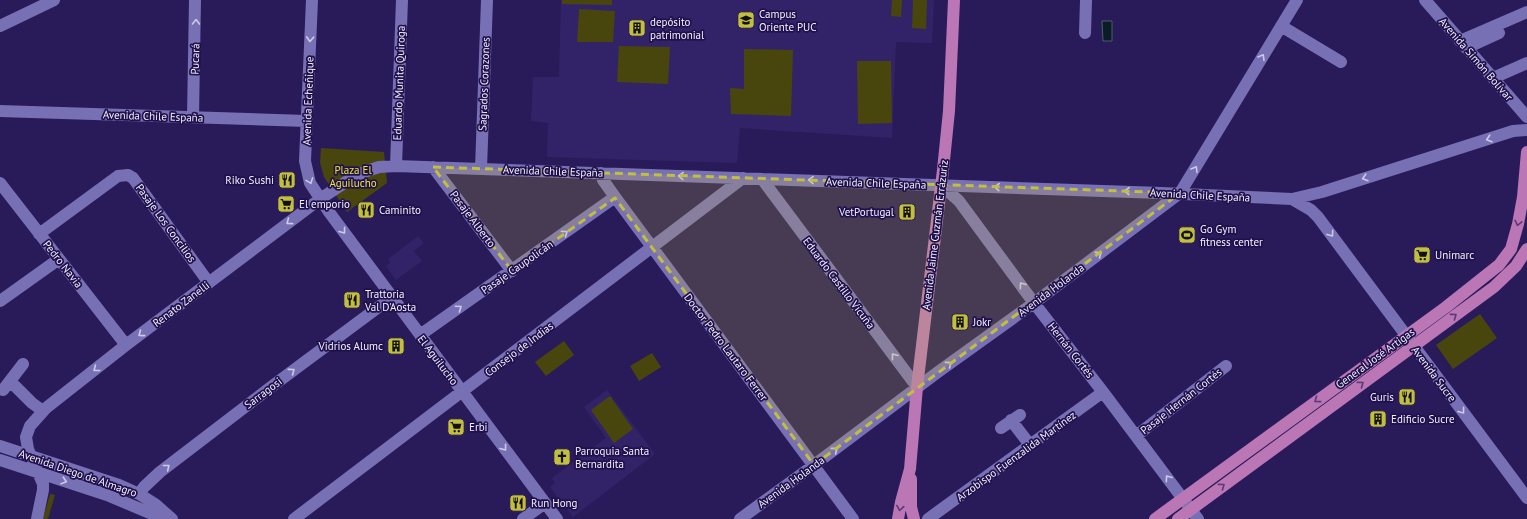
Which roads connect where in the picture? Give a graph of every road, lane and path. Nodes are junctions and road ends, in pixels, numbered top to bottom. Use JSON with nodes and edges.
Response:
{"nodes":[{"id":1,"x":54,"y":0,"type":"edge"},
{"id":2,"x":195,"y":0,"type":"edge"},
{"id":3,"x":312,"y":0,"type":"edge"},
{"id":4,"x":402,"y":0,"type":"edge"},
{"id":5,"x":487,"y":0,"type":"edge"},
{"id":6,"x":954,"y":0,"type":"edge"},
{"id":7,"x":1086,"y":0,"type":"edge"},
{"id":8,"x":1297,"y":0,"type":"edge"},
{"id":9,"x":1425,"y":0,"type":"edge"},
{"id":10,"x":1527,"y":12,"type":"edge"},
{"id":11,"x":1527,"y":20,"type":"edge"},
{"id":12,"x":0,"y":26,"type":"edge"},
{"id":13,"x":1281,"y":26,"type":"junction"},
{"id":14,"x":1085,"y":33,"type":"dead end"},
{"id":15,"x":1463,"y":45,"type":"junction"},
{"id":16,"x":1342,"y":62,"type":"dead end"},
{"id":17,"x":1527,"y":63,"type":"edge"},
{"id":18,"x":1493,"y":78,"type":"junction"},
{"id":19,"x":0,"y":111,"type":"edge"},
{"id":20,"x":193,"y":117,"type":"junction"},
{"id":21,"x":1527,"y":117,"type":"edge"},
{"id":22,"x":306,"y":121,"type":"junction"},
{"id":23,"x":1527,"y":130,"type":"edge"},
{"id":24,"x":1527,"y":152,"type":"edge"},
{"id":25,"x":396,"y":166,"type":"junction"},
{"id":26,"x":433,"y":167,"type":"junction"},
{"id":27,"x":481,"y":169,"type":"junction"},
{"id":28,"x":601,"y":173,"type":"junction"},
{"id":29,"x":743,"y":178,"type":"junction"},
{"id":30,"x":762,"y":179,"type":"junction"},
{"id":31,"x":0,"y":183,"type":"edge"},
{"id":32,"x":941,"y":185,"type":"junction"},
{"id":33,"x":1322,"y":192,"type":"junction"},
{"id":34,"x":1180,"y":193,"type":"junction"},
{"id":35,"x":615,"y":198,"type":"junction"},
{"id":36,"x":320,"y":199,"type":"junction"},
{"id":37,"x":1292,"y":199,"type":"junction"},
{"id":38,"x":1318,"y":217,"type":"junction"},
{"id":39,"x":39,"y":234,"type":"junction"},
{"id":40,"x":652,"y":248,"type":"junction"},
{"id":41,"x":1527,"y":249,"type":"edge"},
{"id":42,"x":59,"y":258,"type":"junction"},
{"id":43,"x":512,"y":271,"type":"junction"},
{"id":44,"x":209,"y":283,"type":"junction"},
{"id":45,"x":392,"y":297,"type":"junction"},
{"id":46,"x":0,"y":301,"type":"edge"},
{"id":47,"x":1034,"y":303,"type":"junction"},
{"id":48,"x":420,"y":336,"type":"junction"},
{"id":49,"x":1405,"y":336,"type":"junction"},
{"id":50,"x":126,"y":345,"type":"junction"},
{"id":51,"x":1413,"y":346,"type":"junction"},
{"id":52,"x":23,"y":364,"type":"dead end"},
{"id":53,"x":1226,"y":366,"type":"dead end"},
{"id":54,"x":917,"y":387,"type":"junction"},
{"id":55,"x":462,"y":392,"type":"junction"},
{"id":56,"x":1104,"y":392,"type":"junction"},
{"id":57,"x":43,"y":411,"type":"junction"},
{"id":58,"x":1001,"y":428,"type":"dead end"},
{"id":59,"x":1136,"y":436,"type":"junction"},
{"id":60,"x":26,"y":437,"type":"junction"},
{"id":61,"x":1030,"y":445,"type":"junction"},
{"id":62,"x":4,"y":448,"type":"edge"},
{"id":63,"x":31,"y":457,"type":"junction"},
{"id":64,"x":0,"y":460,"type":"edge"},
{"id":65,"x":814,"y":465,"type":"junction"},
{"id":66,"x":910,"y":469,"type":"junction"},
{"id":67,"x":39,"y":472,"type":"junction"},
{"id":68,"x":139,"y":494,"type":"junction"},
{"id":69,"x":1183,"y":498,"type":"junction"},
{"id":70,"x":1527,"y":498,"type":"edge"},
{"id":71,"x":545,"y":503,"type":"junction"},
{"id":72,"x":1194,"y":514,"type":"edge"},
{"id":73,"x":37,"y":519,"type":"edge"},
{"id":74,"x":164,"y":519,"type":"edge"},
{"id":75,"x":172,"y":519,"type":"edge"},
{"id":76,"x":294,"y":519,"type":"edge"},
{"id":77,"x":523,"y":519,"type":"edge"},
{"id":78,"x":558,"y":519,"type":"edge"},
{"id":79,"x":740,"y":519,"type":"edge"},
{"id":80,"x":853,"y":519,"type":"edge"},
{"id":81,"x":898,"y":519,"type":"edge"},
{"id":82,"x":914,"y":519,"type":"edge"},
{"id":83,"x":928,"y":519,"type":"edge"},
{"id":84,"x":1155,"y":519,"type":"edge"},
{"id":85,"x":1178,"y":519,"type":"edge"}],
"edges":[{"from":1,"to":12,"type":"street"},
{"from":20,"to":2,"type":"street","name":"Pucará","one_way":true},
{"from":3,"to":22,"type":"street","name":"Avenida Echeñique","one_way":true},
{"from":4,"to":25,"type":"street","name":"Eduardo Munita Quiroga"},
{"from":5,"to":27,"type":"street","name":"Sagrados Corazones"},
{"from":6,"to":32,"type":"main road","name":"Avenida Jaime Guzmán Errázuriz"},
{"from":7,"to":14,"type":"street"},
{"from":8,"to":13,"type":"street","name":"Avenida Holanda"},
{"from":9,"to":15,"type":"street","name":"Avenida Simón Bolívar"},
{"from":10,"to":15,"type":"street"},
{"from":11,"to":15,"type":"street"},
{"from":13,"to":16,"type":"street"},
{"from":34,"to":13,"type":"street","name":"Avenida Holanda","one_way":true},
{"from":15,"to":18,"type":"street","name":"Avenida Simón Bolívar"},
{"from":17,"to":18,"type":"street"},
{"from":18,"to":21,"type":"street","name":"Avenida Simón Bolívar"},
{"from":19,"to":20,"type":"street","name":"Avenida Chile España"},
{"from":20,"to":22,"type":"street","name":"Avenida Chile España"},
{"from":22,"to":36,"type":"street","name":"Avenida Echeñique","one_way":true},
{"from":23,"to":33,"type":"street","name":"Avenida Chile España","one_way":true},
{"from":24,"to":49,"type":"main road","name":"General José Artigas","one_way":true},
{"from":25,"to":26,"type":"street","name":"Avenida Chile España"},
{"from":25,"to":36,"type":"street","name":"Avenida Chile España"},
{"from":26,"to":27,"type":"street","name":"Avenida Chile España"},
{"from":26,"to":43,"type":"street","name":"Pasaje Alberto"},
{"from":27,"to":28,"type":"street","name":"Avenida Chile España"},
{"from":29,"to":28,"type":"street","name":"Avenida Chile España","one_way":true},
{"from":28,"to":35,"type":"street","name":"Doctor Pedro Lautaro Ferrer"},
{"from":29,"to":30,"type":"street","name":"Avenida Chile España"},
{"from":29,"to":40,"type":"street","name":"Consejo de Indias"},
{"from":32,"to":30,"type":"street","name":"Avenida Chile España","one_way":true},
{"from":54,"to":30,"type":"street","name":"Eduardo Castillo Vicuña","one_way":true},
{"from":31,"to":39,"type":"street","name":"Pedro Navia"},
{"from":34,"to":32,"type":"street","name":"Avenida Chile España","one_way":true},
{"from":47,"to":32,"type":"street","name":"Hernán Cortés","one_way":true},
{"from":32,"to":54,"type":"main road","name":"Avenida Jaime Guzmán Errázuriz"},
{"from":33,"to":37,"type":"street","name":"Avenida Chile España"},
{"from":33,"to":38,"type":"street"},
{"from":34,"to":37,"type":"street","name":"Avenida Chile España"},
{"from":47,"to":34,"type":"street","name":"Avenida Holanda","one_way":true},
{"from":35,"to":40,"type":"street","name":"Doctor Pedro Lautaro Ferrer"},
{"from":43,"to":35,"type":"street","name":"Pasaje Caupolicán","one_way":true},
{"from":36,"to":44,"type":"street","name":"Renato Zanelli","one_way":true},
{"from":36,"to":45,"type":"street","name":"El Aguilucho","one_way":true},
{"from":37,"to":38,"type":"street","name":"Avenida Sucre"},
{"from":38,"to":49,"type":"street","name":"Avenida Sucre","one_way":true},
{"from":39,"to":42,"type":"street","name":"Pedro Navia"},
{"from":39,"to":44,"type":"street","name":"Pasaje Los Concilios"},
{"from":40,"to":55,"type":"street","name":"Consejo de Indias"},
{"from":40,"to":65,"type":"street","name":"Doctor Pedro Lautaro Ferrer"},
{"from":51,"to":41,"type":"main road","name":"General José Artigas","one_way":true},
{"from":42,"to":46,"type":"street"},
{"from":42,"to":50,"type":"street","name":"Pedro Navia"},
{"from":48,"to":43,"type":"street","name":"Pasaje Caupolicán","one_way":true},
{"from":44,"to":50,"type":"street","name":"Renato Zanelli","one_way":true},
{"from":45,"to":48,"type":"street","name":"El Aguilucho"},
{"from":68,"to":45,"type":"street","name":"Sarragosi","one_way":true},
{"from":54,"to":47,"type":"street","name":"Avenida Holanda","one_way":true},
{"from":47,"to":56,"type":"street","name":"Hernán Cortés"},
{"from":48,"to":55,"type":"street","name":"El Aguilucho"},
{"from":49,"to":51,"type":"street","name":"Avenida Sucre"},
{"from":49,"to":69,"type":"main road","name":"General José Artigas","one_way":true},
{"from":50,"to":57,"type":"street","name":"Renato Zanelli","one_way":true},
{"from":51,"to":70,"type":"street","name":"Avenida Sucre","one_way":true},
{"from":72,"to":51,"type":"main road","name":"General José Artigas","one_way":true},
{"from":52,"to":57,"type":"street"},
{"from":53,"to":59,"type":"street","name":"Pasaje Hernán Cortés"},
{"from":65,"to":54,"type":"street","name":"Avenida Holanda","one_way":true},
{"from":54,"to":66,"type":"main road","name":"Avenida Jaime Guzmán Errázuriz"},
{"from":55,"to":71,"type":"street","name":"El Aguilucho","one_way":true},
{"from":55,"to":76,"type":"street","name":"Consejo de Indias"},
{"from":56,"to":59,"type":"street","name":"Hernán Cortés"},
{"from":56,"to":61,"type":"street","name":"Arzobispo Fuenzalida Martínez"},
{"from":57,"to":60,"type":"street","name":"Renato Zanelli"},
{"from":58,"to":61,"type":"street"},
{"from":69,"to":59,"type":"street","name":"Hernán Cortés","one_way":true},
{"from":60,"to":62,"type":"street"},
{"from":60,"to":63,"type":"street"},
{"from":61,"to":83,"type":"street","name":"Arzobispo Fuenzalida Martínez"},
{"from":62,"to":63,"type":"street","name":"Avenida Diego de Almagro"},
{"from":63,"to":67,"type":"street"},
{"from":63,"to":68,"type":"street","name":"Avenida Diego de Almagro"},
{"from":64,"to":67,"type":"street","name":"Avenida Diego de Almagro"},
{"from":65,"to":79,"type":"street","name":"Avenida Holanda"},
{"from":65,"to":80,"type":"street","name":"Doctor Pedro Lautaro Ferrer"},
{"from":66,"to":81,"type":"main road","name":"Avenida Jaime Guzmán Errázuriz","one_way":true},
{"from":66,"to":82,"type":"main road","name":"Avenida Jaime Guzmán Errázuriz"},
{"from":67,"to":73,"type":"street"},
{"from":67,"to":74,"type":"street","name":"Avenida Diego de Almagro","one_way":true},
{"from":68,"to":75,"type":"street","name":"Avenida Diego de Almagro"},
{"from":69,"to":72,"type":"street","name":"Hernán Cortés"},
{"from":69,"to":84,"type":"main road","name":"General José Artigas"},
{"from":71,"to":77,"type":"street"},
{"from":71,"to":78,"type":"street","name":"El Aguilucho"},
{"from":72,"to":85,"type":"main road","name":"General José Artigas"}]}
